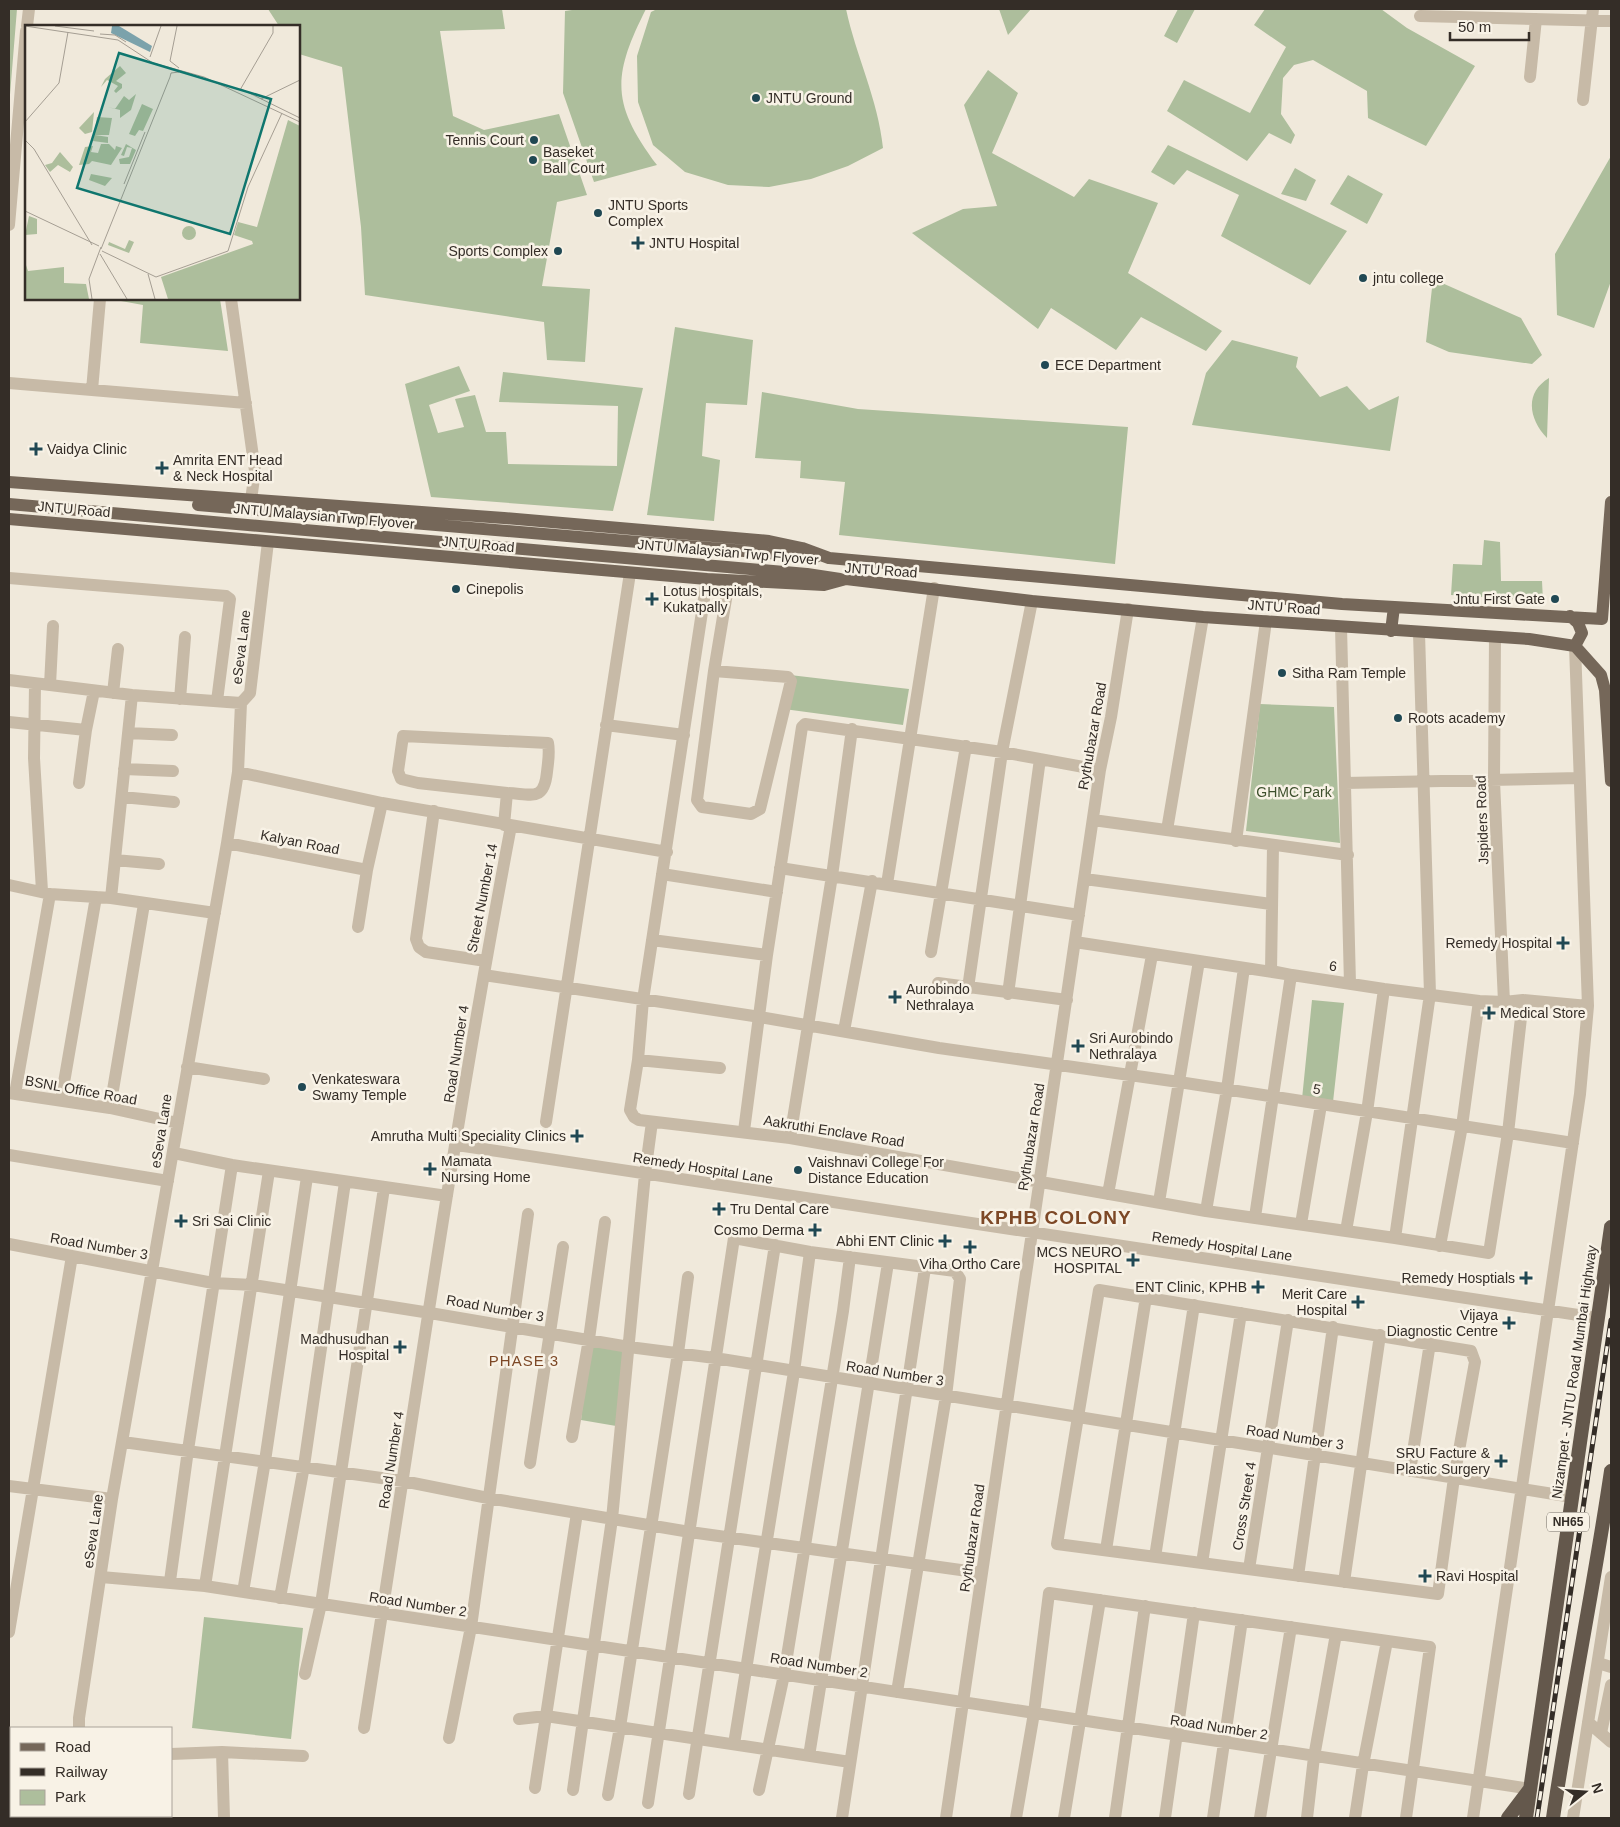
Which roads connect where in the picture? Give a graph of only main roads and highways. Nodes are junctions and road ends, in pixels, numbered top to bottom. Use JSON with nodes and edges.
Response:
{"nodes":[{"id":1,"x":9,"y":482,"type":"edge"},
{"id":2,"x":9,"y":489,"type":"edge"},
{"id":3,"x":1611,"y":502,"type":"edge"},
{"id":4,"x":9,"y":504,"type":"edge"},
{"id":5,"x":9,"y":518,"type":"edge"},
{"id":6,"x":829,"y":558,"type":"junction"},
{"id":7,"x":846,"y":579,"type":"junction"},
{"id":8,"x":1394,"y":607,"type":"junction"},
{"id":9,"x":1570,"y":616,"type":"junction"},
{"id":10,"x":1392,"y":631,"type":"junction"},
{"id":11,"x":1575,"y":646,"type":"junction"},
{"id":12,"x":1611,"y":781,"type":"edge"},
{"id":13,"x":1611,"y":1227,"type":"edge"},
{"id":14,"x":1611,"y":1471,"type":"edge"},
{"id":15,"x":1531,"y":1789,"type":"junction"},
{"id":16,"x":1508,"y":1818,"type":"edge"},
{"id":17,"x":1526,"y":1818,"type":"edge"},
{"id":18,"x":1554,"y":1818,"type":"edge"}],
"edges":[{"from":1,"to":6,"type":"main road","name":"JNTU Road"},
{"from":2,"to":6,"type":"main road","name":"JNTU Malaysian Twp Flyover"},
{"from":3,"to":9,"type":"main road","name":"JNTU Road"},
{"from":4,"to":7,"type":"main road","name":"JNTU Malaysian Twp Flyover"},
{"from":5,"to":7,"type":"main road","name":"JNTU Road"},
{"from":6,"to":8,"type":"main road","name":"JNTU Road"},
{"from":7,"to":10,"type":"main road","name":"JNTU Road"},
{"from":8,"to":9,"type":"main road","name":"JNTU Road"},
{"from":8,"to":10,"type":"main road"},
{"from":9,"to":11,"type":"main road"},
{"from":10,"to":11,"type":"main road","name":"JNTU Road"},
{"from":11,"to":12,"type":"main road"},
{"from":13,"to":15,"type":"highway","name":"Nizampet - JNTU Road Mumbai Highway","number":"NH65"},
{"from":14,"to":18,"type":"highway","number":"NH65"},
{"from":15,"to":16,"type":"highway"},
{"from":15,"to":17,"type":"highway","name":"Nizampet - JNTU Road Mumbai Highway","number":"NH65"}]}
